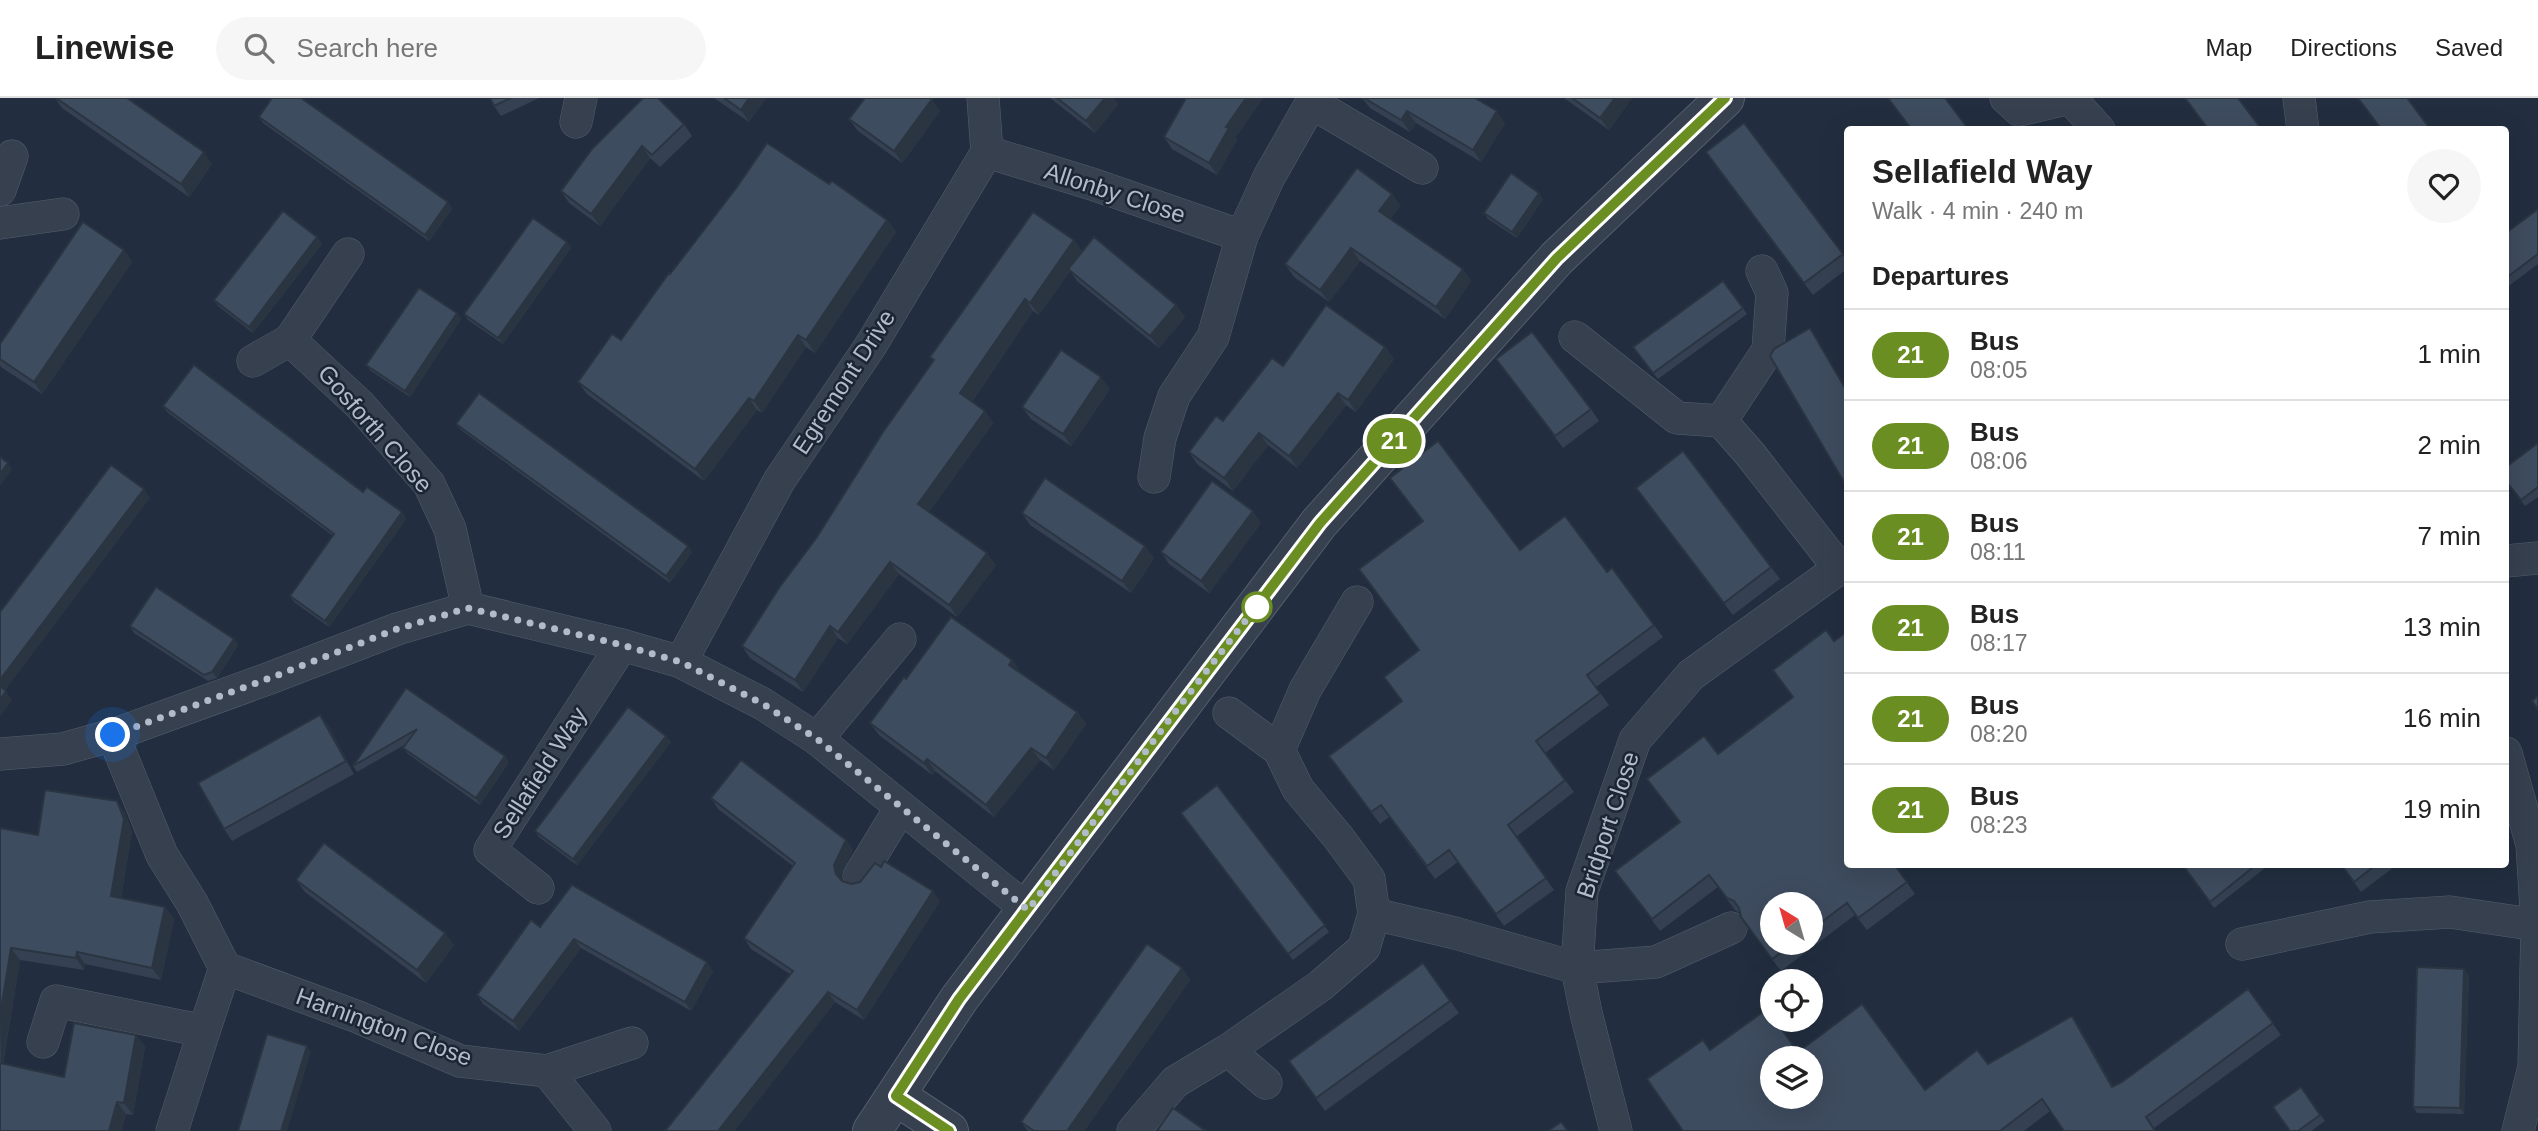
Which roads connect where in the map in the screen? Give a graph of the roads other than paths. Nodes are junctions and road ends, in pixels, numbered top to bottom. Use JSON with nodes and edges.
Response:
{"nodes":[{"id":1,"x":983,"y":98,"type":"edge"},
{"id":2,"x":1725,"y":98,"type":"edge"},
{"id":3,"x":2006,"y":98,"type":"edge"},
{"id":4,"x":2070,"y":98,"type":"edge"},
{"id":5,"x":2299,"y":98,"type":"edge"},
{"id":6,"x":1313,"y":100,"type":"edge"},
{"id":7,"x":2095,"y":126,"type":"edge"},
{"id":8,"x":2302,"y":126,"type":"edge"},
{"id":9,"x":987,"y":152,"type":"junction"},
{"id":10,"x":12,"y":156,"type":"dead end"},
{"id":11,"x":1422,"y":168,"type":"dead end"},
{"id":12,"x":0,"y":190,"type":"edge"},
{"id":13,"x":62,"y":214,"type":"dead end"},
{"id":14,"x":0,"y":223,"type":"edge"},
{"id":15,"x":1242,"y":236,"type":"junction"},
{"id":16,"x":348,"y":254,"type":"dead end"},
{"id":17,"x":1762,"y":271,"type":"dead end"},
{"id":18,"x":1575,"y":337,"type":"dead end"},
{"id":19,"x":290,"y":340,"type":"junction"},
{"id":20,"x":253,"y":361,"type":"dead end"},
{"id":21,"x":1721,"y":421,"type":"junction"},
{"id":22,"x":1154,"y":477,"type":"dead end"},
{"id":23,"x":2538,"y":558,"type":"edge"},
{"id":24,"x":2509,"y":561,"type":"edge"},
{"id":25,"x":1844,"y":565,"type":"edge"},
{"id":26,"x":1357,"y":601,"type":"dead end"},
{"id":27,"x":468,"y":608,"type":"junction"},
{"id":28,"x":900,"y":639,"type":"dead end"},
{"id":29,"x":622,"y":645,"type":"junction"},
{"id":30,"x":681,"y":662,"type":"junction"},
{"id":31,"x":1229,"y":713,"type":"dead end"},
{"id":32,"x":113,"y":735,"type":"junction"},
{"id":33,"x":817,"y":739,"type":"junction"},
{"id":34,"x":1279,"y":750,"type":"junction"},
{"id":35,"x":0,"y":754,"type":"edge"},
{"id":36,"x":2509,"y":763,"type":"edge"},
{"id":37,"x":901,"y":807,"type":"junction"},
{"id":38,"x":859,"y":876,"type":"dead end"},
{"id":39,"x":538,"y":888,"type":"dead end"},
{"id":40,"x":1028,"y":910,"type":"junction"},
{"id":41,"x":1374,"y":915,"type":"junction"},
{"id":42,"x":2537,"y":925,"type":"edge"},
{"id":43,"x":1731,"y":928,"type":"dead end"},
{"id":44,"x":2242,"y":944,"type":"dead end"},
{"id":45,"x":225,"y":968,"type":"junction"},
{"id":46,"x":1577,"y":968,"type":"junction"},
{"id":47,"x":204,"y":1031,"type":"junction"},
{"id":48,"x":43,"y":1042,"type":"dead end"},
{"id":49,"x":632,"y":1043,"type":"dead end"},
{"id":50,"x":1228,"y":1050,"type":"junction"},
{"id":51,"x":2536,"y":1067,"type":"edge"},
{"id":52,"x":547,"y":1071,"type":"junction"},
{"id":53,"x":1266,"y":1083,"type":"dead end"},
{"id":54,"x":896,"y":1096,"type":"junction"},
{"id":55,"x":172,"y":1131,"type":"edge"},
{"id":56,"x":595,"y":1131,"type":"edge"},
{"id":57,"x":872,"y":1131,"type":"edge"},
{"id":58,"x":948,"y":1131,"type":"edge"},
{"id":59,"x":1133,"y":1131,"type":"edge"},
{"id":60,"x":1616,"y":1131,"type":"edge"},
{"id":61,"x":2518,"y":1131,"type":"edge"}],
"edges":[{"from":1,"to":9,"type":"street"},
{"from":2,"to":40,"type":"street"},
{"from":3,"to":4,"type":"street"},
{"from":4,"to":7,"type":"street"},
{"from":5,"to":8,"type":"street"},
{"from":6,"to":11,"type":"street"},
{"from":6,"to":15,"type":"street"},
{"from":9,"to":15,"type":"street","name":"Allonby Close"},
{"from":9,"to":30,"type":"street","name":"Egremont Drive"},
{"from":10,"to":12,"type":"street"},
{"from":13,"to":14,"type":"street"},
{"from":15,"to":22,"type":"street"},
{"from":16,"to":19,"type":"street"},
{"from":17,"to":21,"type":"street"},
{"from":18,"to":21,"type":"street"},
{"from":19,"to":20,"type":"street"},
{"from":19,"to":27,"type":"street","name":"Gosforth Close"},
{"from":21,"to":25,"type":"street","name":"Bridport Close"},
{"from":23,"to":24,"type":"street"},
{"from":25,"to":46,"type":"street","name":"Bridport Close"},
{"from":26,"to":34,"type":"street"},
{"from":27,"to":29,"type":"street"},
{"from":27,"to":32,"type":"street"},
{"from":28,"to":33,"type":"street"},
{"from":29,"to":30,"type":"street"},
{"from":29,"to":39,"type":"street","name":"Sellafield Way"},
{"from":30,"to":33,"type":"street"},
{"from":31,"to":34,"type":"street"},
{"from":32,"to":35,"type":"street"},
{"from":32,"to":45,"type":"street"},
{"from":33,"to":37,"type":"street"},
{"from":34,"to":41,"type":"street"},
{"from":36,"to":42,"type":"street"},
{"from":37,"to":38,"type":"street"},
{"from":37,"to":40,"type":"street"},
{"from":40,"to":54,"type":"street"},
{"from":41,"to":46,"type":"street"},
{"from":41,"to":50,"type":"street"},
{"from":42,"to":44,"type":"street"},
{"from":42,"to":51,"type":"street"},
{"from":43,"to":46,"type":"street"},
{"from":45,"to":47,"type":"street"},
{"from":45,"to":52,"type":"street","name":"Harnington Close"},
{"from":46,"to":60,"type":"street","name":"Bridport Close"},
{"from":47,"to":48,"type":"street"},
{"from":47,"to":55,"type":"street"},
{"from":49,"to":52,"type":"street","name":"Harnington Close"},
{"from":50,"to":53,"type":"street"},
{"from":50,"to":59,"type":"street"},
{"from":51,"to":61,"type":"street"},
{"from":52,"to":56,"type":"street"},
{"from":54,"to":57,"type":"street"},
{"from":54,"to":58,"type":"street"}]}
